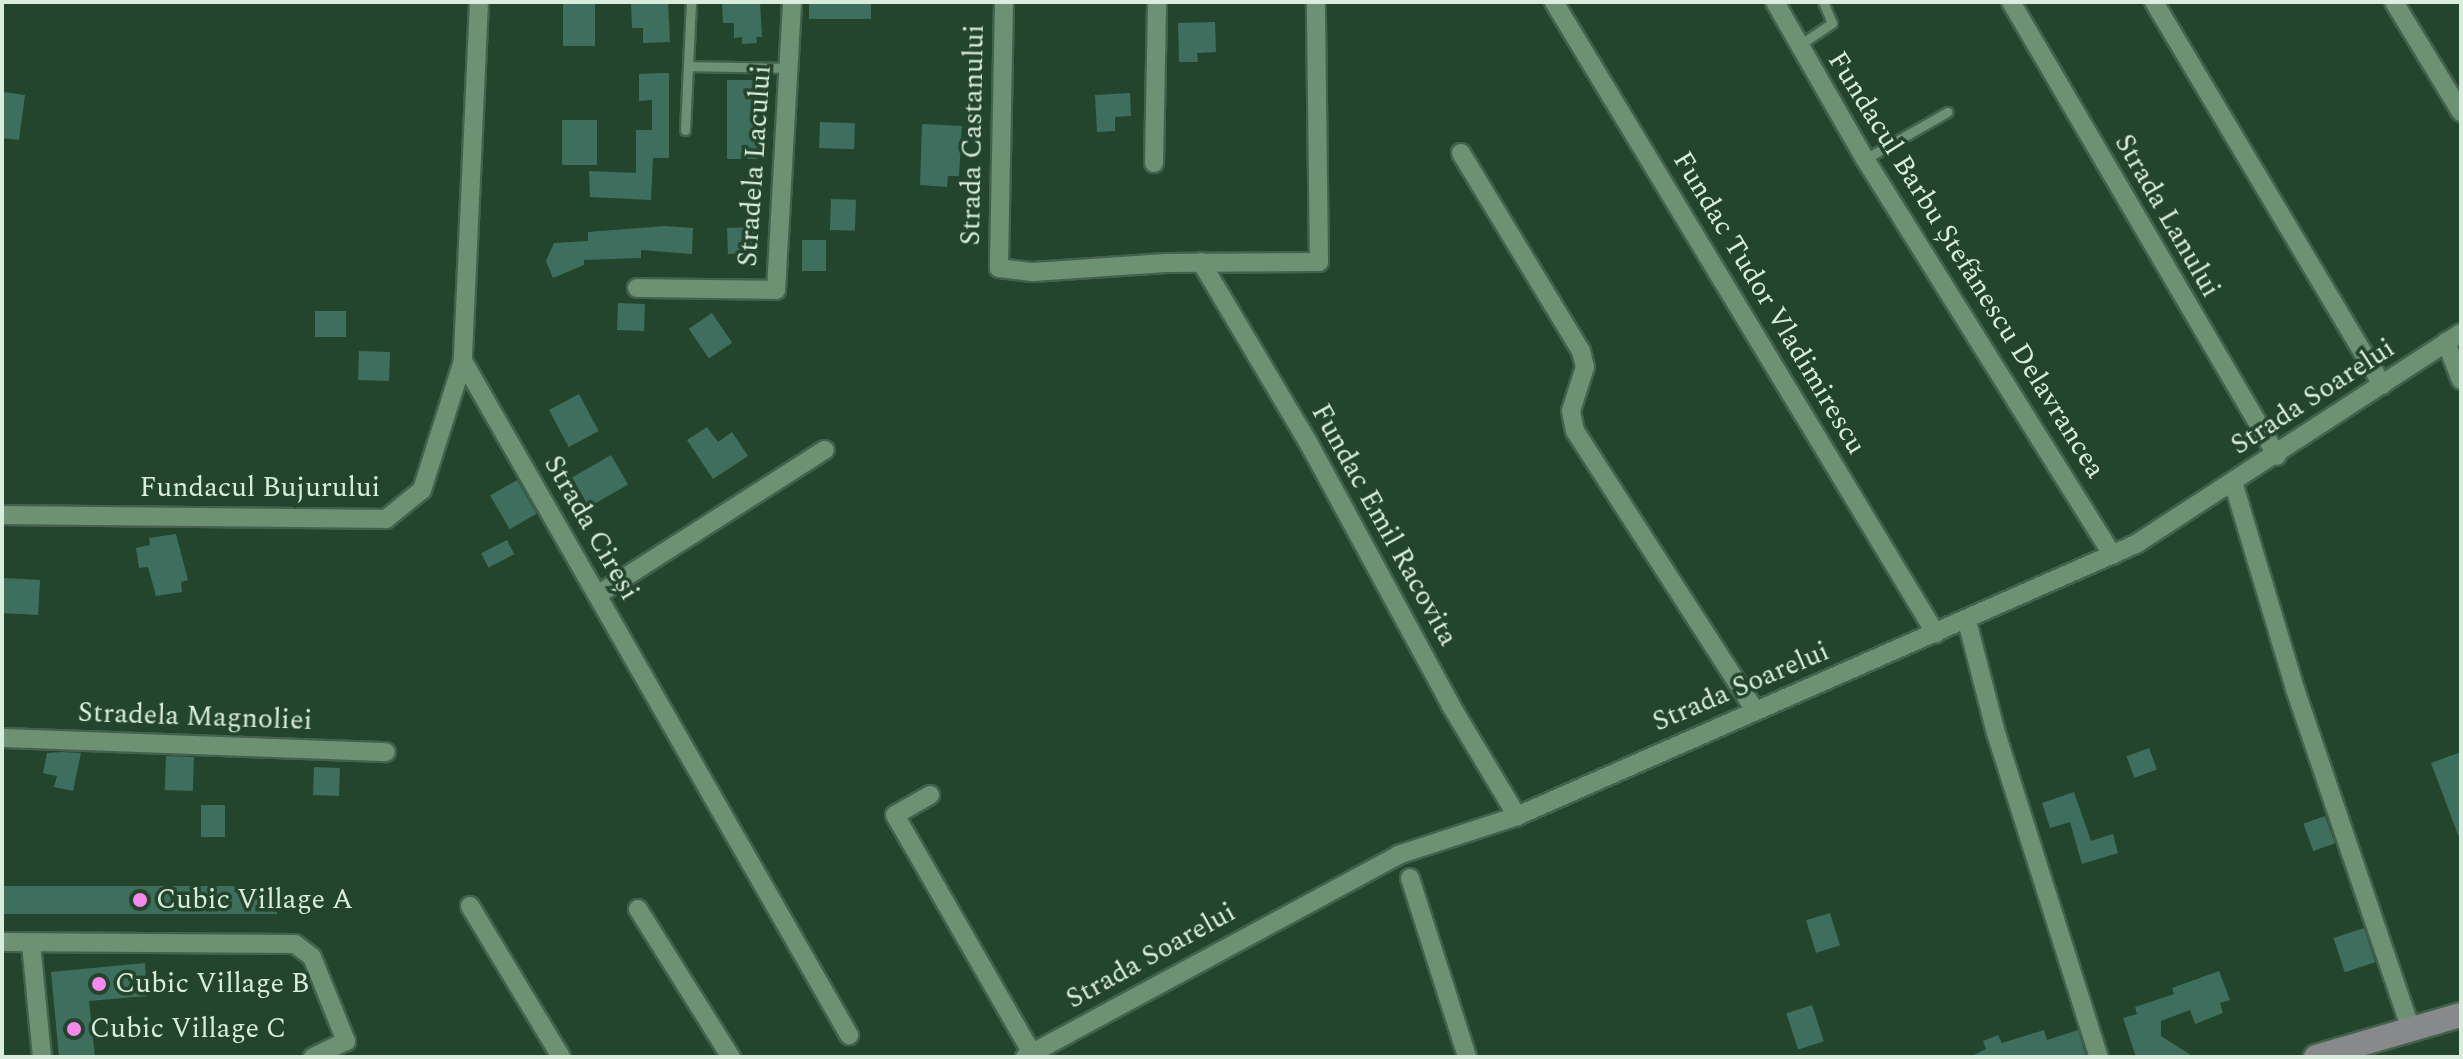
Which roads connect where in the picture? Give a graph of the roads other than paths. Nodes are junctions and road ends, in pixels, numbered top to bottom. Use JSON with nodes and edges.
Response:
{"nodes":[{"id":1,"x":479,"y":2,"type":"edge"},
{"id":2,"x":691,"y":2,"type":"edge"},
{"id":3,"x":792,"y":2,"type":"edge"},
{"id":4,"x":1004,"y":2,"type":"edge"},
{"id":5,"x":1157,"y":2,"type":"edge"},
{"id":6,"x":1316,"y":2,"type":"edge"},
{"id":7,"x":1554,"y":2,"type":"edge"},
{"id":8,"x":1775,"y":2,"type":"edge"},
{"id":9,"x":1823,"y":2,"type":"edge"},
{"id":10,"x":2011,"y":2,"type":"edge"},
{"id":11,"x":2154,"y":2,"type":"edge"},
{"id":12,"x":2394,"y":2,"type":"edge"},
{"id":13,"x":1798,"y":46,"type":"junction"},
{"id":14,"x":688,"y":66,"type":"junction"},
{"id":15,"x":790,"y":68,"type":"junction"},
{"id":16,"x":1947,"y":112,"type":"dead end"},
{"id":17,"x":2461,"y":112,"type":"edge"},
{"id":18,"x":685,"y":130,"type":"dead end"},
{"id":19,"x":1461,"y":153,"type":"dead end"},
{"id":20,"x":1865,"y":159,"type":"junction"},
{"id":21,"x":1154,"y":163,"type":"dead end"},
{"id":22,"x":1201,"y":262,"type":"junction"},
{"id":23,"x":637,"y":288,"type":"dead end"},
{"id":24,"x":2454,"y":337,"type":"edge"},
{"id":25,"x":463,"y":361,"type":"junction"},
{"id":26,"x":2461,"y":380,"type":"edge"},
{"id":27,"x":2382,"y":385,"type":"junction"},
{"id":28,"x":825,"y":450,"type":"dead end"},
{"id":29,"x":2277,"y":456,"type":"junction"},
{"id":30,"x":2233,"y":482,"type":"junction"},
{"id":31,"x":2,"y":515,"type":"edge"},
{"id":32,"x":2112,"y":555,"type":"junction"},
{"id":33,"x":597,"y":595,"type":"junction"},
{"id":34,"x":1967,"y":621,"type":"junction"},
{"id":35,"x":1936,"y":634,"type":"junction"},
{"id":36,"x":1755,"y":710,"type":"junction"},
{"id":37,"x":2,"y":738,"type":"edge"},
{"id":38,"x":386,"y":752,"type":"dead end"},
{"id":39,"x":930,"y":795,"type":"dead end"},
{"id":40,"x":1517,"y":816,"type":"junction"},
{"id":41,"x":1410,"y":878,"type":"dead end"},
{"id":42,"x":470,"y":906,"type":"dead end"},
{"id":43,"x":638,"y":909,"type":"dead end"},
{"id":44,"x":2,"y":942,"type":"edge"},
{"id":45,"x":31,"y":943,"type":"junction"},
{"id":46,"x":2461,"y":1015,"type":"edge"},
{"id":47,"x":2410,"y":1027,"type":"junction"},
{"id":48,"x":849,"y":1035,"type":"dead end"},
{"id":49,"x":351,"y":1049,"type":"edge"},
{"id":50,"x":1029,"y":1055,"type":"edge"},
{"id":51,"x":42,"y":1057,"type":"edge"},
{"id":52,"x":313,"y":1057,"type":"edge"},
{"id":53,"x":561,"y":1057,"type":"edge"},
{"id":54,"x":731,"y":1057,"type":"edge"},
{"id":55,"x":1467,"y":1057,"type":"edge"},
{"id":56,"x":2099,"y":1057,"type":"edge"},
{"id":57,"x":2316,"y":1057,"type":"edge"}],
"edges":[{"from":1,"to":25,"type":"street"},
{"from":2,"to":14,"type":"lane"},
{"from":3,"to":15,"type":"street","name":"Stradela Lacului"},
{"from":4,"to":22,"type":"street","name":"Strada Castanului"},
{"from":5,"to":21,"type":"street"},
{"from":6,"to":22,"type":"street"},
{"from":7,"to":35,"type":"street","name":"Fundac Tudor Vladimirescu"},
{"from":8,"to":13,"type":"street","name":"Fundacul Barbu Ștefănescu Delavrancea"},
{"from":9,"to":13,"type":"lane"},
{"from":10,"to":29,"type":"street","name":"Strada Lanului"},
{"from":11,"to":27,"type":"street"},
{"from":12,"to":17,"type":"street"},
{"from":13,"to":20,"type":"street","name":"Fundacul Barbu Ștefănescu Delavrancea"},
{"from":14,"to":15,"type":"lane"},
{"from":14,"to":18,"type":"lane"},
{"from":15,"to":23,"type":"street","name":"Stradela Lacului"},
{"from":16,"to":20,"type":"lane"},
{"from":19,"to":36,"type":"street"},
{"from":20,"to":32,"type":"street","name":"Fundacul Barbu Ștefănescu Delavrancea"},
{"from":22,"to":40,"type":"street","name":"Fundac Emil Racovita"},
{"from":24,"to":26,"type":"street"},
{"from":24,"to":27,"type":"street","name":"Strada Soarelui"},
{"from":25,"to":31,"type":"street","name":"Fundacul Bujurului"},
{"from":25,"to":33,"type":"street","name":"Strada Cireși"},
{"from":27,"to":29,"type":"street","name":"Strada Soarelui"},
{"from":28,"to":33,"type":"street"},
{"from":29,"to":30,"type":"street","name":"Strada Soarelui"},
{"from":30,"to":32,"type":"street","name":"Strada Soarelui"},
{"from":30,"to":47,"type":"street"},
{"from":32,"to":34,"type":"street","name":"Strada Soarelui"},
{"from":33,"to":48,"type":"street","name":"Strada Cireși"},
{"from":34,"to":35,"type":"street","name":"Strada Soarelui"},
{"from":34,"to":56,"type":"street"},
{"from":35,"to":36,"type":"street","name":"Strada Soarelui"},
{"from":36,"to":40,"type":"street","name":"Strada Soarelui"},
{"from":37,"to":38,"type":"street","name":"Stradela Magnoliei"},
{"from":39,"to":50,"type":"street"},
{"from":40,"to":50,"type":"street","name":"Strada Soarelui"},
{"from":41,"to":55,"type":"street"},
{"from":42,"to":53,"type":"street"},
{"from":43,"to":54,"type":"street"},
{"from":44,"to":45,"type":"street"},
{"from":45,"to":49,"type":"street"},
{"from":45,"to":51,"type":"street"},
{"from":46,"to":47,"type":"main road"},
{"from":47,"to":57,"type":"main road"},
{"from":49,"to":52,"type":"street"}]}
